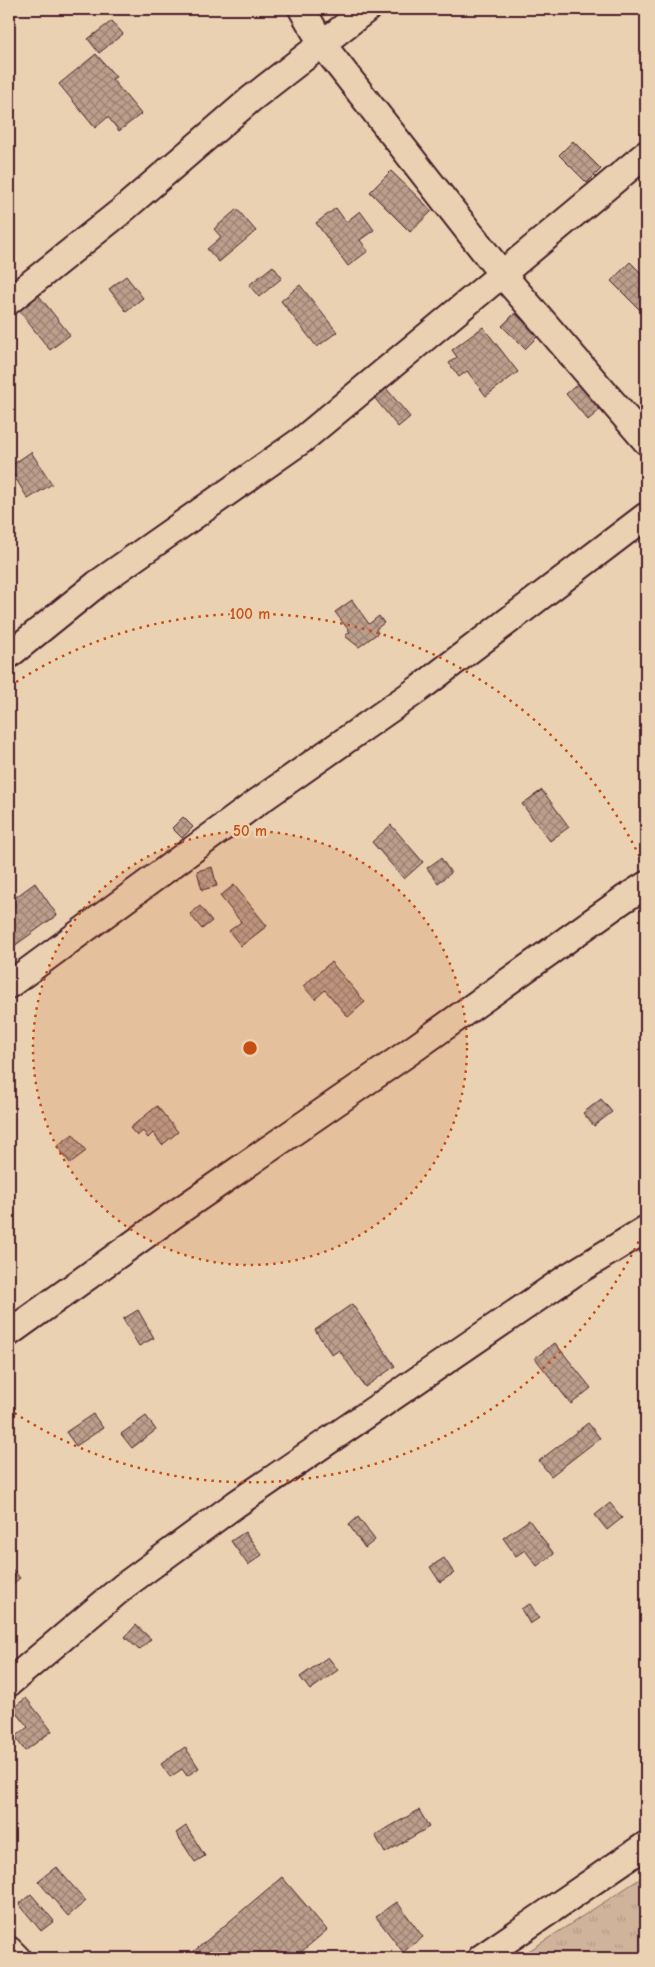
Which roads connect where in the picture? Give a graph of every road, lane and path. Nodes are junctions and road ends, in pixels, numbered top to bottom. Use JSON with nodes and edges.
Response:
{"nodes":[{"id":1,"x":302,"y":9,"type":"edge"},
{"id":2,"x":367,"y":9,"type":"edge"},
{"id":3,"x":322,"y":44,"type":"junction"},
{"id":4,"x":646,"y":154,"type":"edge"},
{"id":5,"x":502,"y":274,"type":"junction"},
{"id":6,"x":9,"y":301,"type":"edge"},
{"id":7,"x":646,"y":441,"type":"edge"},
{"id":8,"x":646,"y":516,"type":"edge"},
{"id":9,"x":9,"y":655,"type":"edge"},
{"id":10,"x":646,"y":885,"type":"edge"},
{"id":11,"x":9,"y":985,"type":"edge"},
{"id":12,"x":646,"y":1229,"type":"edge"},
{"id":13,"x":9,"y":1333,"type":"edge"},
{"id":14,"x":9,"y":1683,"type":"edge"},
{"id":15,"x":646,"y":1845,"type":"edge"},
{"id":16,"x":9,"y":1950,"type":"edge"},
{"id":17,"x":17,"y":1958,"type":"edge"},
{"id":18,"x":481,"y":1958,"type":"edge"}],
"edges":[{"from":1,"to":3,"type":"street"},
{"from":2,"to":3,"type":"street"},
{"from":3,"to":5,"type":"street"},
{"from":3,"to":6,"type":"street"},
{"from":4,"to":5,"type":"street"},
{"from":5,"to":7,"type":"street"},
{"from":5,"to":9,"type":"street"},
{"from":8,"to":11,"type":"street"},
{"from":10,"to":13,"type":"street"},
{"from":12,"to":14,"type":"street"},
{"from":15,"to":18,"type":"street"},
{"from":16,"to":17,"type":"street"}]}
